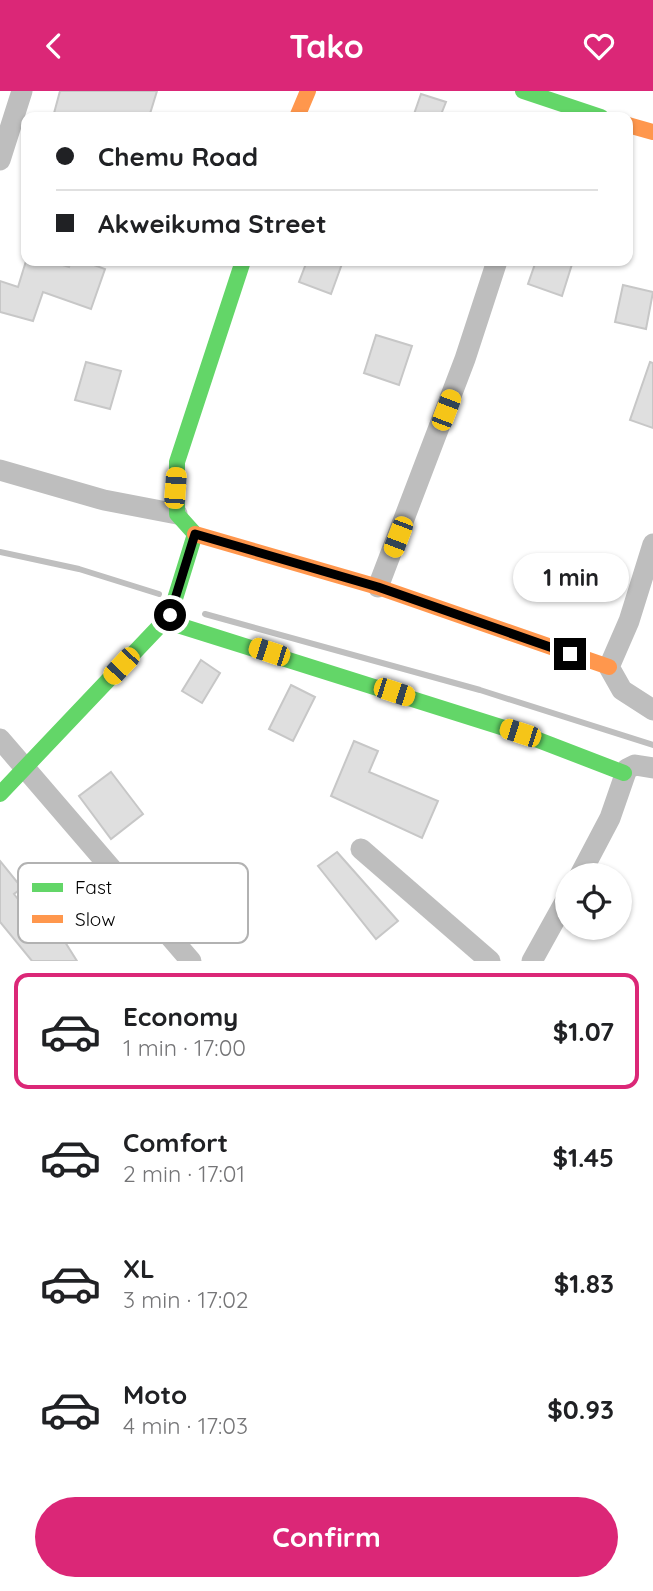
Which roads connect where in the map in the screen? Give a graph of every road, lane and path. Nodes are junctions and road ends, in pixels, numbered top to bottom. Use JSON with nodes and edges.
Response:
{"nodes":[{"id":1,"x":22,"y":91,"type":"edge"},
{"id":2,"x":307,"y":91,"type":"edge"},
{"id":3,"x":523,"y":91,"type":"edge"},
{"id":4,"x":547,"y":110,"type":"edge"},
{"id":5,"x":299,"y":112,"type":"edge"},
{"id":6,"x":633,"y":126,"type":"edge"},
{"id":7,"x":653,"y":132,"type":"edge"},
{"id":8,"x":0,"y":160,"type":"edge"},
{"id":9,"x":241,"y":266,"type":"edge"},
{"id":10,"x":495,"y":266,"type":"edge"},
{"id":11,"x":0,"y":470,"type":"edge"},
{"id":12,"x":177,"y":514,"type":"junction"},
{"id":13,"x":195,"y":534,"type":"junction"},
{"id":14,"x":653,"y":544,"type":"edge"},
{"id":15,"x":378,"y":587,"type":"junction"},
{"id":16,"x":167,"y":618,"type":"junction"},
{"id":17,"x":609,"y":667,"type":"junction"},
{"id":18,"x":653,"y":710,"type":"edge"},
{"id":19,"x":0,"y":739,"type":"edge"},
{"id":20,"x":26,"y":767,"type":"junction"},
{"id":21,"x":653,"y":768,"type":"edge"},
{"id":22,"x":624,"y":773,"type":"junction"},
{"id":23,"x":0,"y":794,"type":"edge"},
{"id":24,"x":361,"y":849,"type":"dead end"},
{"id":25,"x":108,"y":863,"type":"edge"},
{"id":26,"x":586,"y":863,"type":"edge"},
{"id":27,"x":555,"y":920,"type":"edge"},
{"id":28,"x":176,"y":943,"type":"edge"},
{"id":29,"x":191,"y":961,"type":"edge"},
{"id":30,"x":490,"y":961,"type":"edge"},
{"id":31,"x":532,"y":961,"type":"edge"}],
"edges":[{"from":1,"to":8,"type":"street"},
{"from":2,"to":5,"type":"street"},
{"from":3,"to":4,"type":"street"},
{"from":6,"to":7,"type":"street"},
{"from":9,"to":12,"type":"street"},
{"from":10,"to":15,"type":"street"},
{"from":11,"to":12,"type":"street"},
{"from":12,"to":13,"type":"street"},
{"from":13,"to":15,"type":"street"},
{"from":13,"to":16,"type":"street"},
{"from":14,"to":17,"type":"street"},
{"from":15,"to":17,"type":"street"},
{"from":16,"to":20,"type":"street"},
{"from":16,"to":22,"type":"street"},
{"from":17,"to":18,"type":"street"},
{"from":19,"to":20,"type":"street"},
{"from":20,"to":23,"type":"street"},
{"from":20,"to":25,"type":"street"},
{"from":21,"to":22,"type":"street"},
{"from":22,"to":26,"type":"street"},
{"from":24,"to":30,"type":"street"},
{"from":27,"to":31,"type":"street"},
{"from":28,"to":29,"type":"street"}]}
